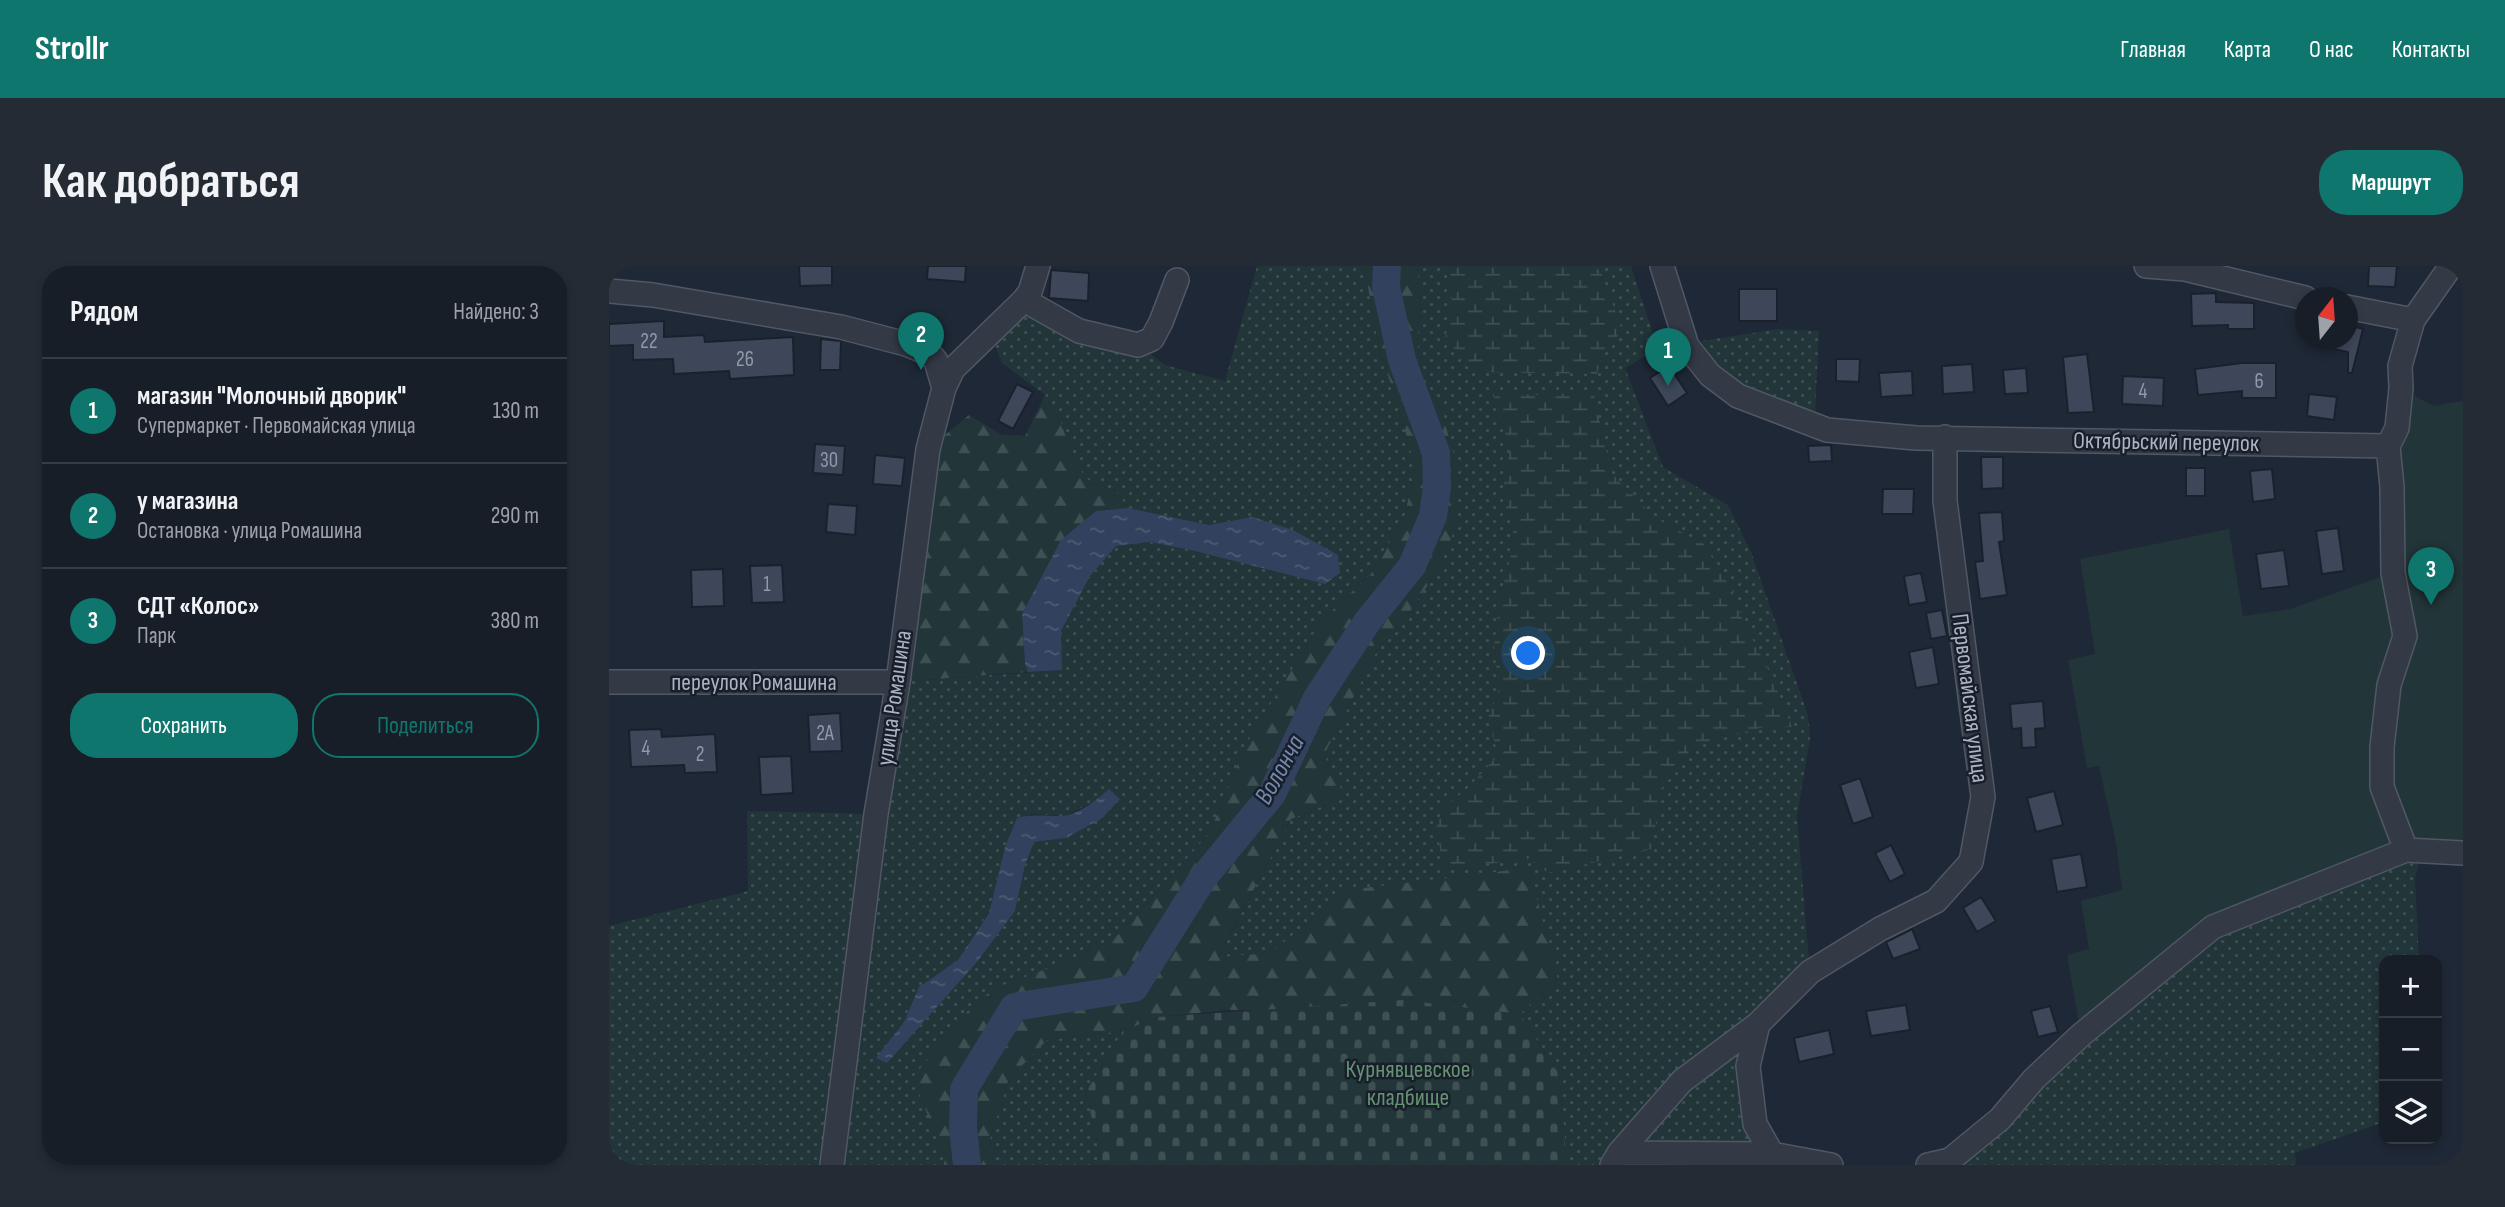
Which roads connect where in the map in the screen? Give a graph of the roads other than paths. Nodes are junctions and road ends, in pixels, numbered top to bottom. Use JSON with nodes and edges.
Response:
{"nodes":[{"id":1,"x":1038,"y":266,"type":"edge"},
{"id":2,"x":1662,"y":266,"type":"edge"},
{"id":3,"x":2146,"y":266,"type":"edge"},
{"id":4,"x":2451,"y":266,"type":"edge"},
{"id":5,"x":1177,"y":279,"type":"dead end"},
{"id":6,"x":609,"y":291,"type":"edge"},
{"id":7,"x":2295,"y":296,"type":"edge"},
{"id":8,"x":1024,"y":300,"type":"junction"},
{"id":9,"x":2358,"y":309,"type":"edge"},
{"id":10,"x":2413,"y":320,"type":"junction"},
{"id":11,"x":990,"y":333,"type":"junction"},
{"id":12,"x":906,"y":344,"type":"junction"},
{"id":13,"x":944,"y":388,"type":"junction"},
{"id":14,"x":1945,"y":437,"type":"junction"},
{"id":15,"x":2388,"y":446,"type":"junction"},
{"id":16,"x":609,"y":682,"type":"edge"},
{"id":17,"x":898,"y":682,"type":"junction"},
{"id":18,"x":2406,"y":850,"type":"junction"},
{"id":19,"x":2463,"y":853,"type":"edge"},
{"id":20,"x":1758,"y":1024,"type":"junction"},
{"id":21,"x":1772,"y":1154,"type":"junction"},
{"id":22,"x":1616,"y":1159,"type":"edge"},
{"id":23,"x":832,"y":1165,"type":"edge"},
{"id":24,"x":1831,"y":1165,"type":"edge"},
{"id":25,"x":1928,"y":1165,"type":"edge"}],
"edges":[{"from":1,"to":8,"type":"street","name":"улица Ромашина"},
{"from":2,"to":14,"type":"street"},
{"from":3,"to":7,"type":"street"},
{"from":4,"to":10,"type":"street"},
{"from":5,"to":8,"type":"street"},
{"from":6,"to":12,"type":"street"},
{"from":8,"to":11,"type":"street","name":"улица Ромашина"},
{"from":9,"to":10,"type":"street"},
{"from":10,"to":15,"type":"street"},
{"from":11,"to":12,"type":"street"},
{"from":11,"to":13,"type":"street","name":"улица Ромашина"},
{"from":12,"to":13,"type":"street"},
{"from":13,"to":17,"type":"street","name":"улица Ромашина"},
{"from":14,"to":15,"type":"street","name":"Октябрьский переулок"},
{"from":14,"to":20,"type":"street","name":"Первомайская улица"},
{"from":15,"to":18,"type":"street"},
{"from":16,"to":17,"type":"street","name":"переулок Ромашина"},
{"from":17,"to":23,"type":"street","name":"улица Ромашина"},
{"from":18,"to":19,"type":"street"},
{"from":18,"to":25,"type":"street"},
{"from":20,"to":21,"type":"street"},
{"from":20,"to":22,"type":"street","name":"Первомайская улица"},
{"from":21,"to":22,"type":"street"},
{"from":21,"to":24,"type":"street"}]}
